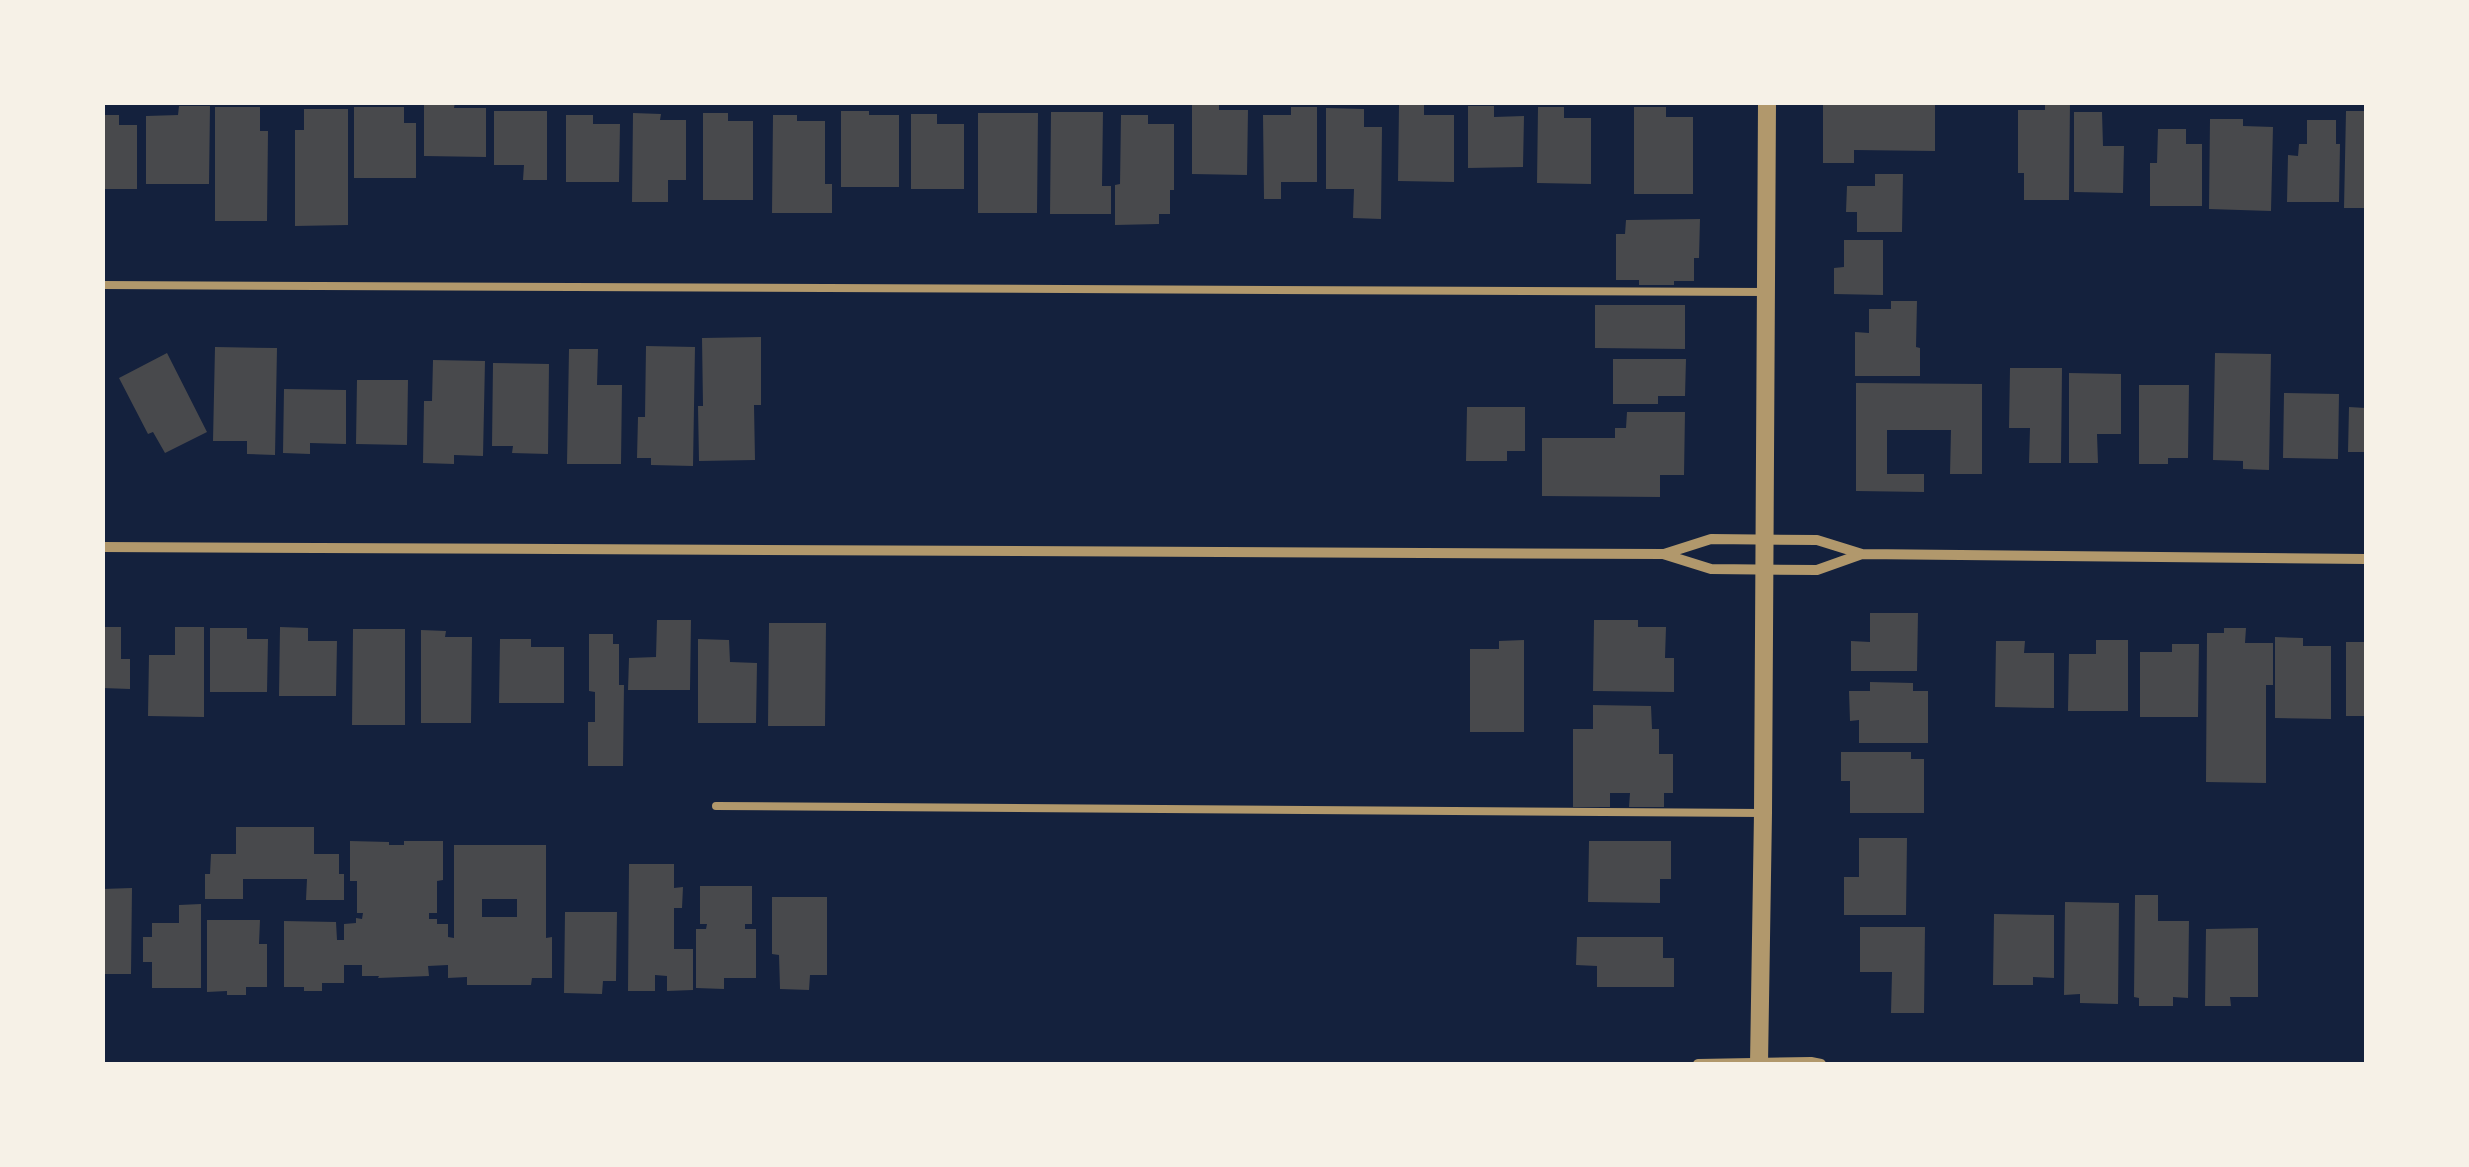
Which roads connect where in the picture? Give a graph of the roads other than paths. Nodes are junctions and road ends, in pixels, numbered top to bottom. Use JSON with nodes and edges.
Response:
{"nodes":[{"id":1,"x":1767,"y":102,"type":"edge"},
{"id":2,"x":102,"y":285,"type":"edge"},
{"id":3,"x":1766,"y":292,"type":"junction"},
{"id":4,"x":1764,"y":540,"type":"junction"},
{"id":5,"x":102,"y":547,"type":"edge"},
{"id":6,"x":1663,"y":554,"type":"junction"},
{"id":7,"x":1862,"y":554,"type":"junction"},
{"id":8,"x":2366,"y":558,"type":"edge"},
{"id":9,"x":1764,"y":569,"type":"junction"},
{"id":10,"x":716,"y":806,"type":"dead end"},
{"id":11,"x":1763,"y":813,"type":"junction"},
{"id":12,"x":1698,"y":1064,"type":"edge"},
{"id":13,"x":1759,"y":1064,"type":"edge"},
{"id":14,"x":1821,"y":1064,"type":"edge"}],
"edges":[{"from":1,"to":3,"type":"street"},
{"from":2,"to":3,"type":"lane"},
{"from":3,"to":4,"type":"street"},
{"from":4,"to":6,"type":"street"},
{"from":4,"to":7,"type":"street"},
{"from":4,"to":9,"type":"street"},
{"from":5,"to":6,"type":"street"},
{"from":6,"to":9,"type":"street"},
{"from":7,"to":8,"type":"street"},
{"from":7,"to":9,"type":"street"},
{"from":9,"to":11,"type":"street"},
{"from":10,"to":11,"type":"lane"},
{"from":11,"to":13,"type":"street"},
{"from":12,"to":13,"type":"street"},
{"from":13,"to":14,"type":"street"}]}
